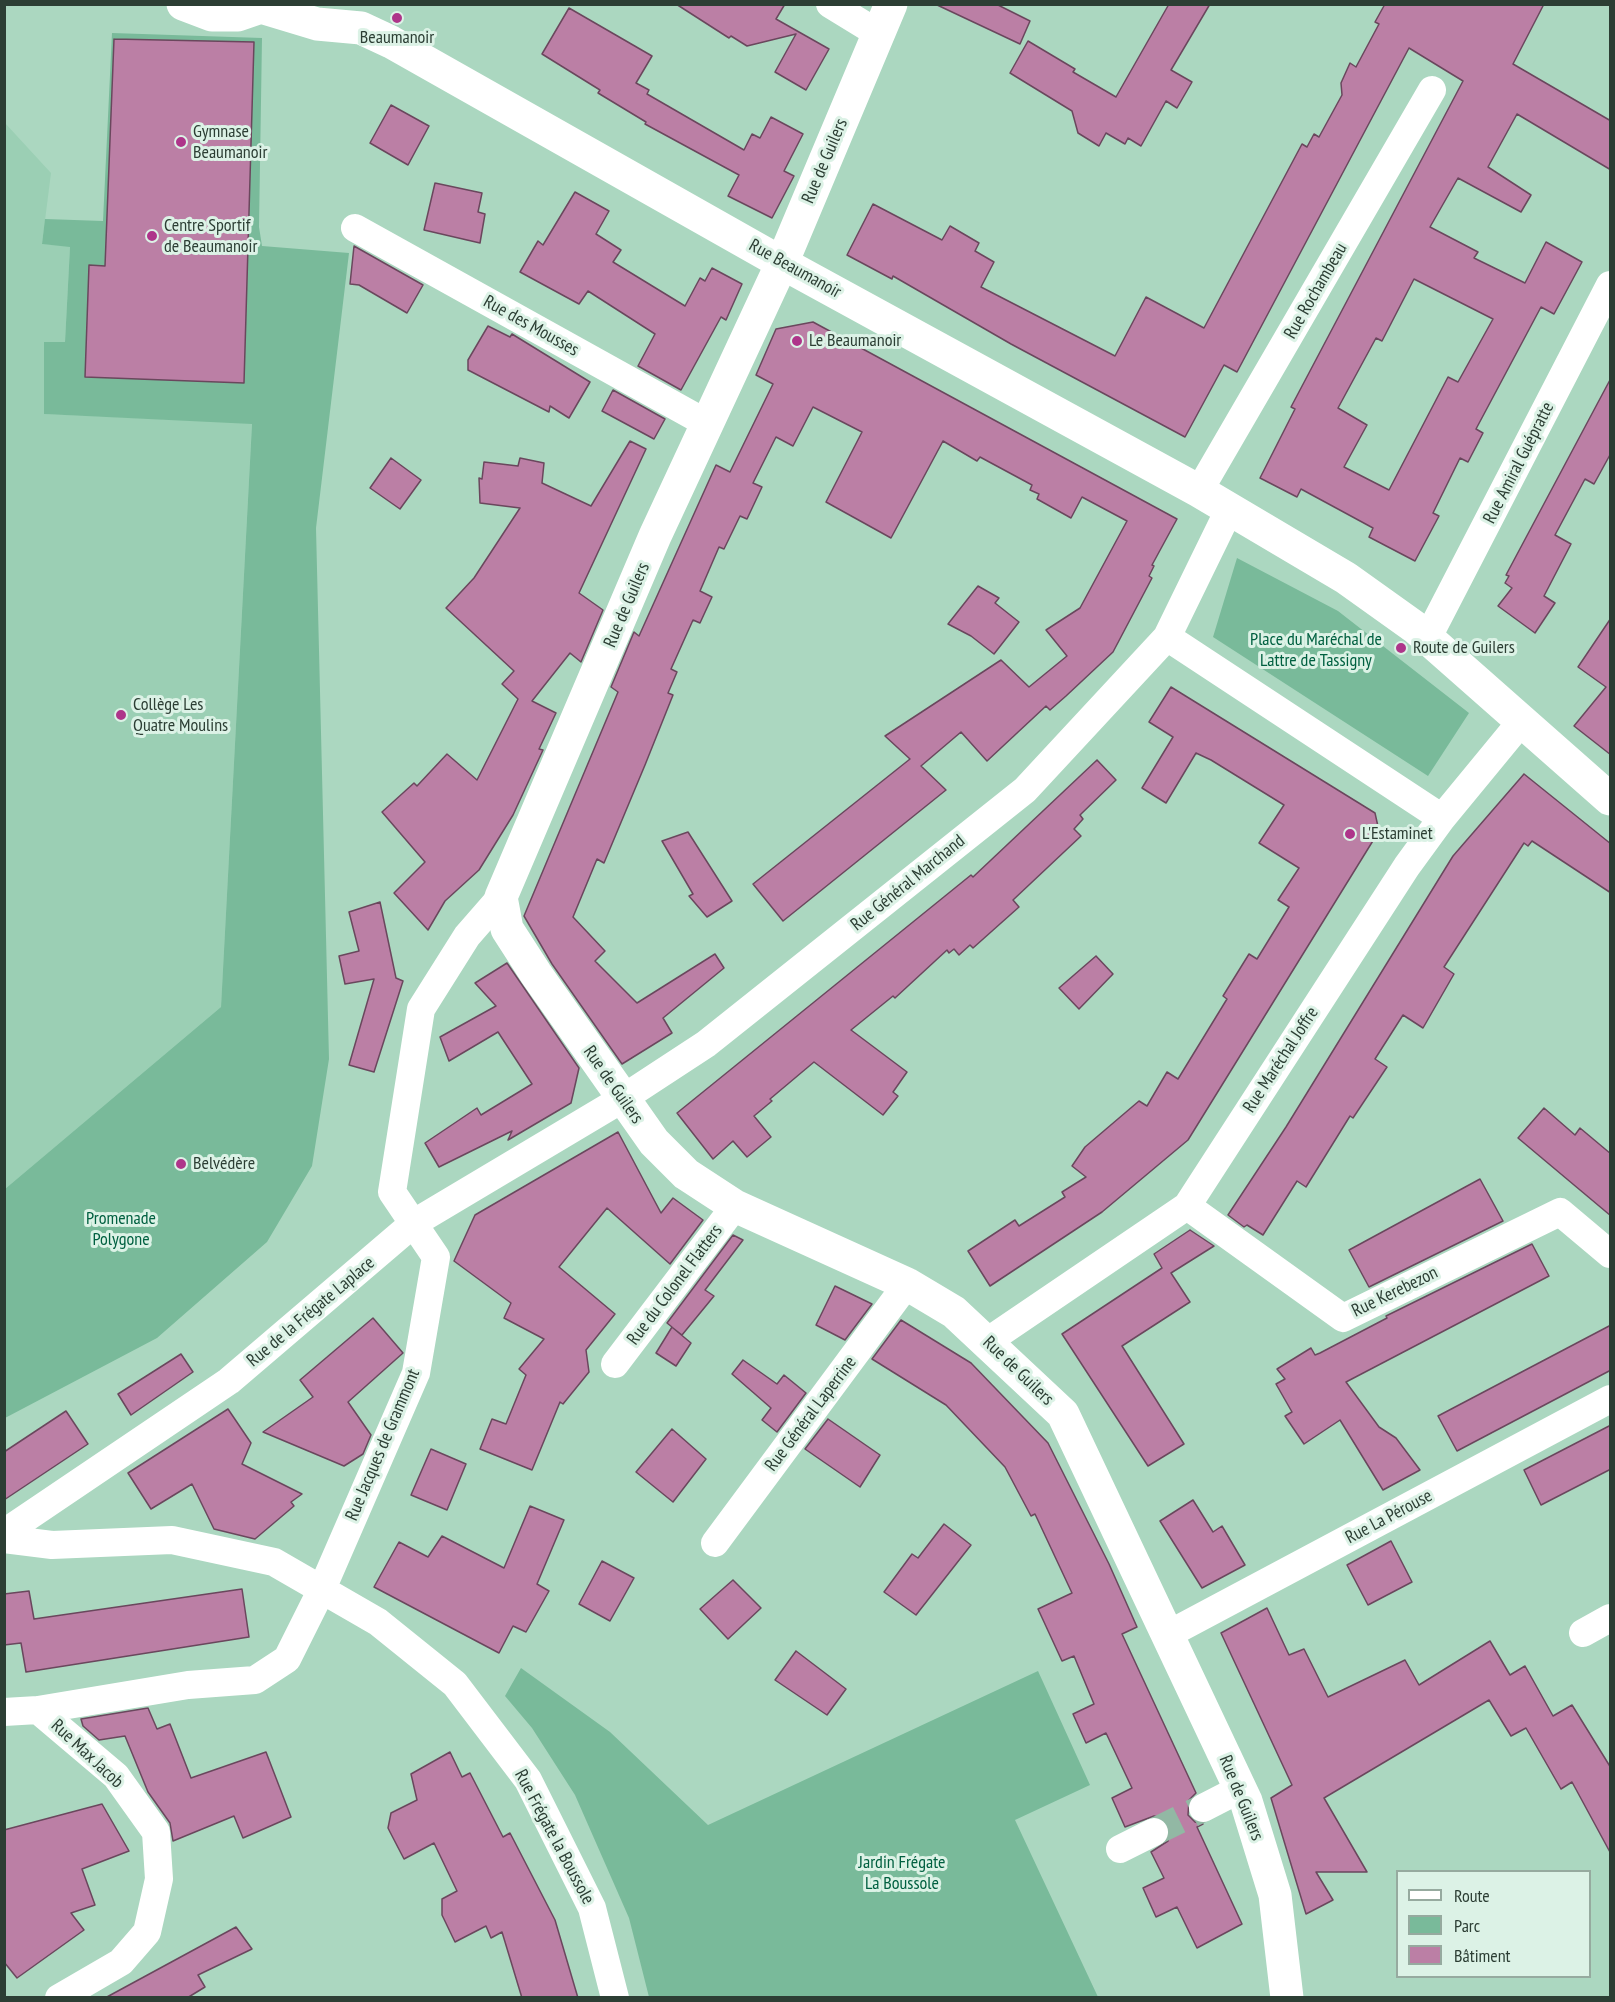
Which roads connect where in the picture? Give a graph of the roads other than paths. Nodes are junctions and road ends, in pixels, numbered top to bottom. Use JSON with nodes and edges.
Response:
{"nodes":[{"id":1,"x":183,"y":4,"type":"edge"},
{"id":2,"x":338,"y":4,"type":"edge"},
{"id":3,"x":830,"y":4,"type":"edge"},
{"id":4,"x":891,"y":4,"type":"edge"},
{"id":5,"x":267,"y":6,"type":"edge"},
{"id":6,"x":361,"y":28,"type":"junction"},
{"id":7,"x":879,"y":34,"type":"junction"},
{"id":8,"x":1432,"y":90,"type":"dead end"},
{"id":9,"x":355,"y":228,"type":"dead end"},
{"id":10,"x":782,"y":263,"type":"junction"},
{"id":11,"x":1611,"y":285,"type":"edge"},
{"id":12,"x":706,"y":423,"type":"junction"},
{"id":13,"x":1199,"y":491,"type":"junction"},
{"id":14,"x":1229,"y":510,"type":"junction"},
{"id":15,"x":1167,"y":637,"type":"junction"},
{"id":16,"x":1428,"y":639,"type":"junction"},
{"id":17,"x":1521,"y":722,"type":"junction"},
{"id":18,"x":1611,"y":799,"type":"edge"},
{"id":19,"x":1442,"y":818,"type":"junction"},
{"id":20,"x":501,"y":897,"type":"junction"},
{"id":21,"x":622,"y":1099,"type":"junction"},
{"id":22,"x":735,"y":1206,"type":"junction"},
{"id":23,"x":1187,"y":1206,"type":"junction"},
{"id":24,"x":414,"y":1223,"type":"junction"},
{"id":25,"x":1611,"y":1254,"type":"edge"},
{"id":26,"x":907,"y":1284,"type":"junction"},
{"id":27,"x":988,"y":1341,"type":"junction"},
{"id":28,"x":615,"y":1364,"type":"dead end"},
{"id":29,"x":1611,"y":1399,"type":"edge"},
{"id":30,"x":4,"y":1533,"type":"edge"},
{"id":31,"x":4,"y":1539,"type":"edge"},
{"id":32,"x":715,"y":1543,"type":"dead end"},
{"id":33,"x":322,"y":1589,"type":"junction"},
{"id":34,"x":1611,"y":1618,"type":"edge"},
{"id":35,"x":1583,"y":1633,"type":"dead end"},
{"id":36,"x":1167,"y":1635,"type":"junction"},
{"id":37,"x":38,"y":1710,"type":"junction"},
{"id":38,"x":4,"y":1712,"type":"edge"},
{"id":39,"x":1240,"y":1789,"type":"junction"},
{"id":40,"x":1203,"y":1808,"type":"tunnel mouth"},
{"id":41,"x":1154,"y":1832,"type":"tunnel mouth"},
{"id":42,"x":1120,"y":1849,"type":"dead end"},
{"id":43,"x":59,"y":1998,"type":"edge"},
{"id":44,"x":615,"y":1998,"type":"edge"},
{"id":45,"x":1287,"y":1998,"type":"edge"}],
"edges":[{"from":1,"to":5,"type":"street"},
{"from":2,"to":6,"type":"street","name":"Rue Beaumanoir"},
{"from":3,"to":7,"type":"street"},
{"from":4,"to":7,"type":"street","name":"Rue de Guilers"},
{"from":5,"to":6,"type":"street","name":"Rue Beaumanoir"},
{"from":6,"to":10,"type":"street","name":"Rue Beaumanoir"},
{"from":7,"to":10,"type":"street","name":"Rue de Guilers"},
{"from":8,"to":13,"type":"street","name":"Rue Rochambeau"},
{"from":9,"to":12,"type":"street","name":"Rue des Mousses"},
{"from":10,"to":12,"type":"street","name":"Rue de Guilers"},
{"from":10,"to":13,"type":"street","name":"Rue Beaumanoir"},
{"from":11,"to":16,"type":"street","name":"Rue Amiral Guépratte"},
{"from":12,"to":20,"type":"street","name":"Rue de Guilers"},
{"from":13,"to":14,"type":"street","name":"Rue Beaumanoir"},
{"from":14,"to":15,"type":"street"},
{"from":14,"to":16,"type":"street"},
{"from":15,"to":19,"type":"street"},
{"from":15,"to":21,"type":"street","name":"Rue Général Marchand"},
{"from":16,"to":17,"type":"street"},
{"from":17,"to":18,"type":"street"},
{"from":17,"to":19,"type":"street","name":"Rue Maréchal Joffre"},
{"from":19,"to":23,"type":"street","name":"Rue Maréchal Joffre"},
{"from":20,"to":21,"type":"street","name":"Rue de Guilers"},
{"from":20,"to":24,"type":"street","name":"Rue Jacques de Grammont"},
{"from":21,"to":22,"type":"street","name":"Rue de Guilers"},
{"from":21,"to":24,"type":"street","name":"Rue de la Frégate Laplace"},
{"from":22,"to":26,"type":"street","name":"Rue de Guilers"},
{"from":22,"to":28,"type":"street","name":"Rue du Colonel Flatters"},
{"from":23,"to":25,"type":"street","name":"Rue Kerebezon"},
{"from":23,"to":27,"type":"street","name":"Rue Maréchal Joffre"},
{"from":24,"to":30,"type":"street","name":"Rue de la Frégate Laplace"},
{"from":24,"to":33,"type":"street","name":"Rue Jacques de Grammont"},
{"from":26,"to":27,"type":"street","name":"Rue de Guilers"},
{"from":26,"to":32,"type":"street","name":"Rue Général Laperrine"},
{"from":27,"to":36,"type":"street","name":"Rue de Guilers"},
{"from":29,"to":36,"type":"street","name":"Rue La Pérouse"},
{"from":31,"to":33,"type":"street","name":"Rue Frégate la Boussole"},
{"from":33,"to":37,"type":"street","name":"Rue Jacques de Grammont"},
{"from":33,"to":44,"type":"street","name":"Rue Frégate la Boussole"},
{"from":34,"to":35,"type":"street"},
{"from":36,"to":39,"type":"street","name":"Rue de Guilers"},
{"from":37,"to":38,"type":"street","name":"Rue Jacques de Grammont"},
{"from":37,"to":43,"type":"street","name":"Rue Max Jacob"},
{"from":39,"to":40,"type":"street"},
{"from":39,"to":45,"type":"street","name":"Rue de Guilers"},
{"from":41,"to":42,"type":"street"}]}
